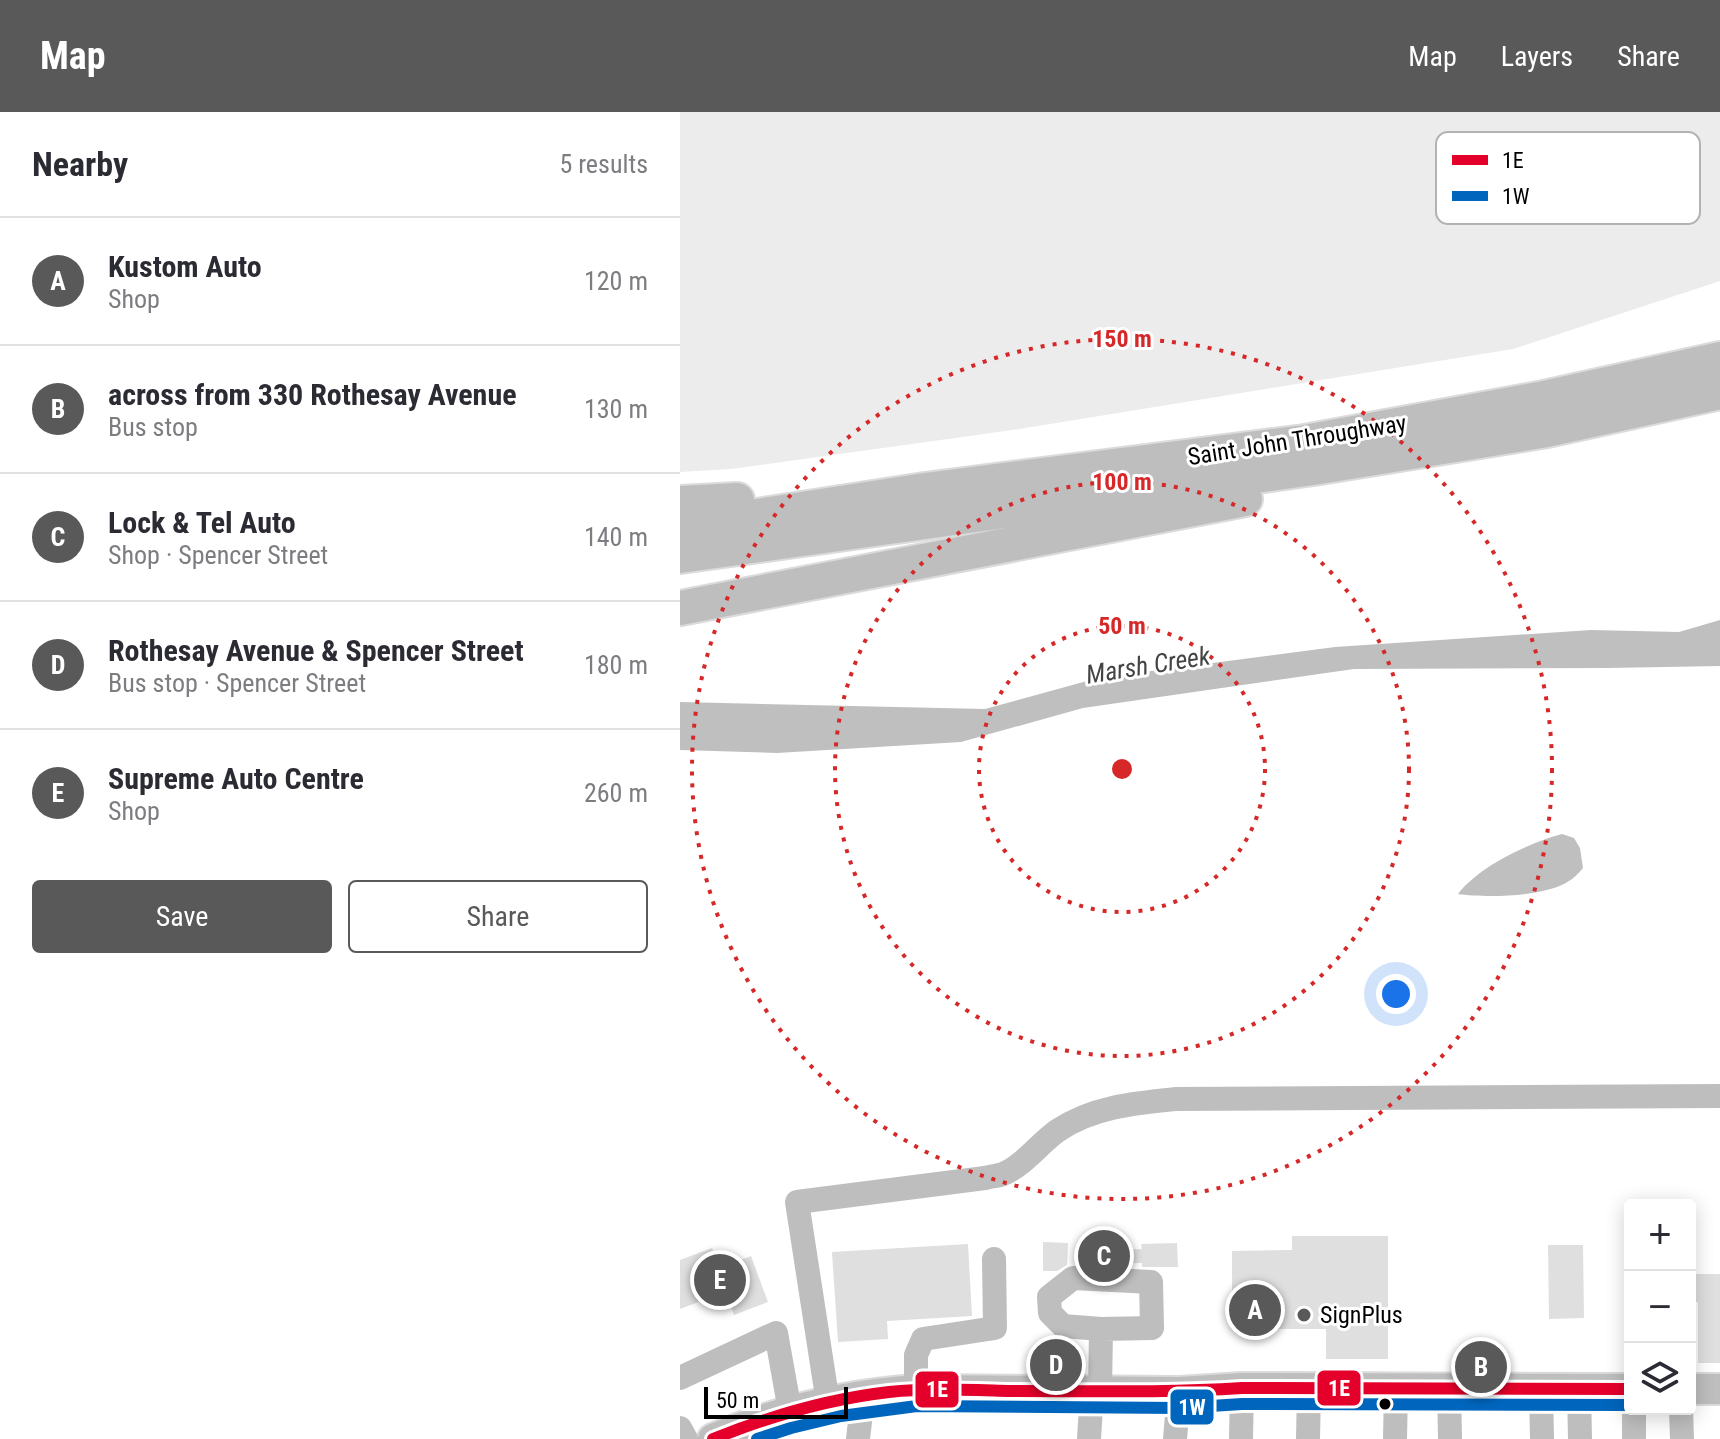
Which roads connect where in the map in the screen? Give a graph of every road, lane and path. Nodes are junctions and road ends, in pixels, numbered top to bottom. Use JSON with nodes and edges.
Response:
{"nodes":[{"id":1,"x":1720,"y":359,"type":"edge"},
{"id":2,"x":1720,"y":392,"type":"edge"},
{"id":3,"x":1547,"y":430,"type":"junction"},
{"id":4,"x":925,"y":490,"type":"junction"},
{"id":5,"x":680,"y":503,"type":"edge"},
{"id":6,"x":680,"y":528,"type":"edge"},
{"id":7,"x":680,"y":556,"type":"edge"},
{"id":8,"x":680,"y":608,"type":"edge"},
{"id":9,"x":1720,"y":1096,"type":"edge"},
{"id":10,"x":994,"y":1259,"type":"dead end"},
{"id":11,"x":1101,"y":1329,"type":"dead end"},
{"id":12,"x":680,"y":1378,"type":"edge"},
{"id":13,"x":1242,"y":1388,"type":"junction"},
{"id":14,"x":1316,"y":1388,"type":"junction"},
{"id":15,"x":1396,"y":1388,"type":"junction"},
{"id":16,"x":1449,"y":1388,"type":"junction"},
{"id":17,"x":1541,"y":1388,"type":"junction"},
{"id":18,"x":1579,"y":1388,"type":"junction"},
{"id":19,"x":1624,"y":1389,"type":"edge"},
{"id":20,"x":1696,"y":1389,"type":"edge"},
{"id":21,"x":1720,"y":1389,"type":"edge"},
{"id":22,"x":916,"y":1390,"type":"junction"},
{"id":23,"x":1096,"y":1391,"type":"junction"},
{"id":24,"x":1179,"y":1392,"type":"junction"},
{"id":25,"x":863,"y":1396,"type":"junction"},
{"id":26,"x":828,"y":1403,"type":"junction"},
{"id":27,"x":790,"y":1411,"type":"junction"},
{"id":28,"x":1634,"y":1415,"type":"edge"},
{"id":29,"x":1681,"y":1415,"type":"edge"},
{"id":30,"x":680,"y":1428,"type":"edge"},
{"id":31,"x":686,"y":1439,"type":"edge"},
{"id":32,"x":713,"y":1439,"type":"edge"},
{"id":33,"x":858,"y":1439,"type":"edge"},
{"id":34,"x":1089,"y":1439,"type":"edge"},
{"id":35,"x":1175,"y":1439,"type":"edge"},
{"id":36,"x":1241,"y":1439,"type":"edge"},
{"id":37,"x":1308,"y":1439,"type":"edge"},
{"id":38,"x":1322,"y":1439,"type":"edge"},
{"id":39,"x":1395,"y":1439,"type":"edge"},
{"id":40,"x":1450,"y":1439,"type":"edge"},
{"id":41,"x":1542,"y":1439,"type":"edge"},
{"id":42,"x":1580,"y":1439,"type":"edge"},
{"id":43,"x":1634,"y":1439,"type":"edge"},
{"id":44,"x":1682,"y":1439,"type":"edge"}],
"edges":[{"from":1,"to":4,"type":"highway","name":"Saint John Throughway"},
{"from":2,"to":3,"type":"highway","name":"Saint John Throughway"},
{"from":3,"to":7,"type":"highway","name":"Saint John Throughway"},
{"from":3,"to":8,"type":"highway"},
{"from":4,"to":5,"type":"highway"},
{"from":4,"to":6,"type":"highway","name":"Saint John Throughway"},
{"from":9,"to":26,"type":"street"},
{"from":10,"to":22,"type":"street"},
{"from":11,"to":23,"type":"street"},
{"from":12,"to":27,"type":"street"},
{"from":13,"to":14,"type":"main road"},
{"from":13,"to":24,"type":"main road"},
{"from":13,"to":36,"type":"street"},
{"from":14,"to":15,"type":"main road"},
{"from":14,"to":37,"type":"street"},
{"from":14,"to":38,"type":"street"},
{"from":15,"to":16,"type":"main road"},
{"from":15,"to":39,"type":"street"},
{"from":16,"to":17,"type":"main road"},
{"from":16,"to":40,"type":"street"},
{"from":17,"to":18,"type":"main road"},
{"from":17,"to":41,"type":"street"},
{"from":18,"to":19,"type":"main road"},
{"from":18,"to":42,"type":"street"},
{"from":20,"to":21,"type":"main road"},
{"from":22,"to":23,"type":"main road"},
{"from":22,"to":25,"type":"main road"},
{"from":23,"to":24,"type":"main road"},
{"from":23,"to":34,"type":"street"},
{"from":24,"to":35,"type":"street"},
{"from":25,"to":26,"type":"main road"},
{"from":25,"to":33,"type":"street"},
{"from":26,"to":27,"type":"main road"},
{"from":27,"to":32,"type":"main road"},
{"from":28,"to":43,"type":"street"},
{"from":29,"to":44,"type":"street"},
{"from":30,"to":31,"type":"street"}]}
